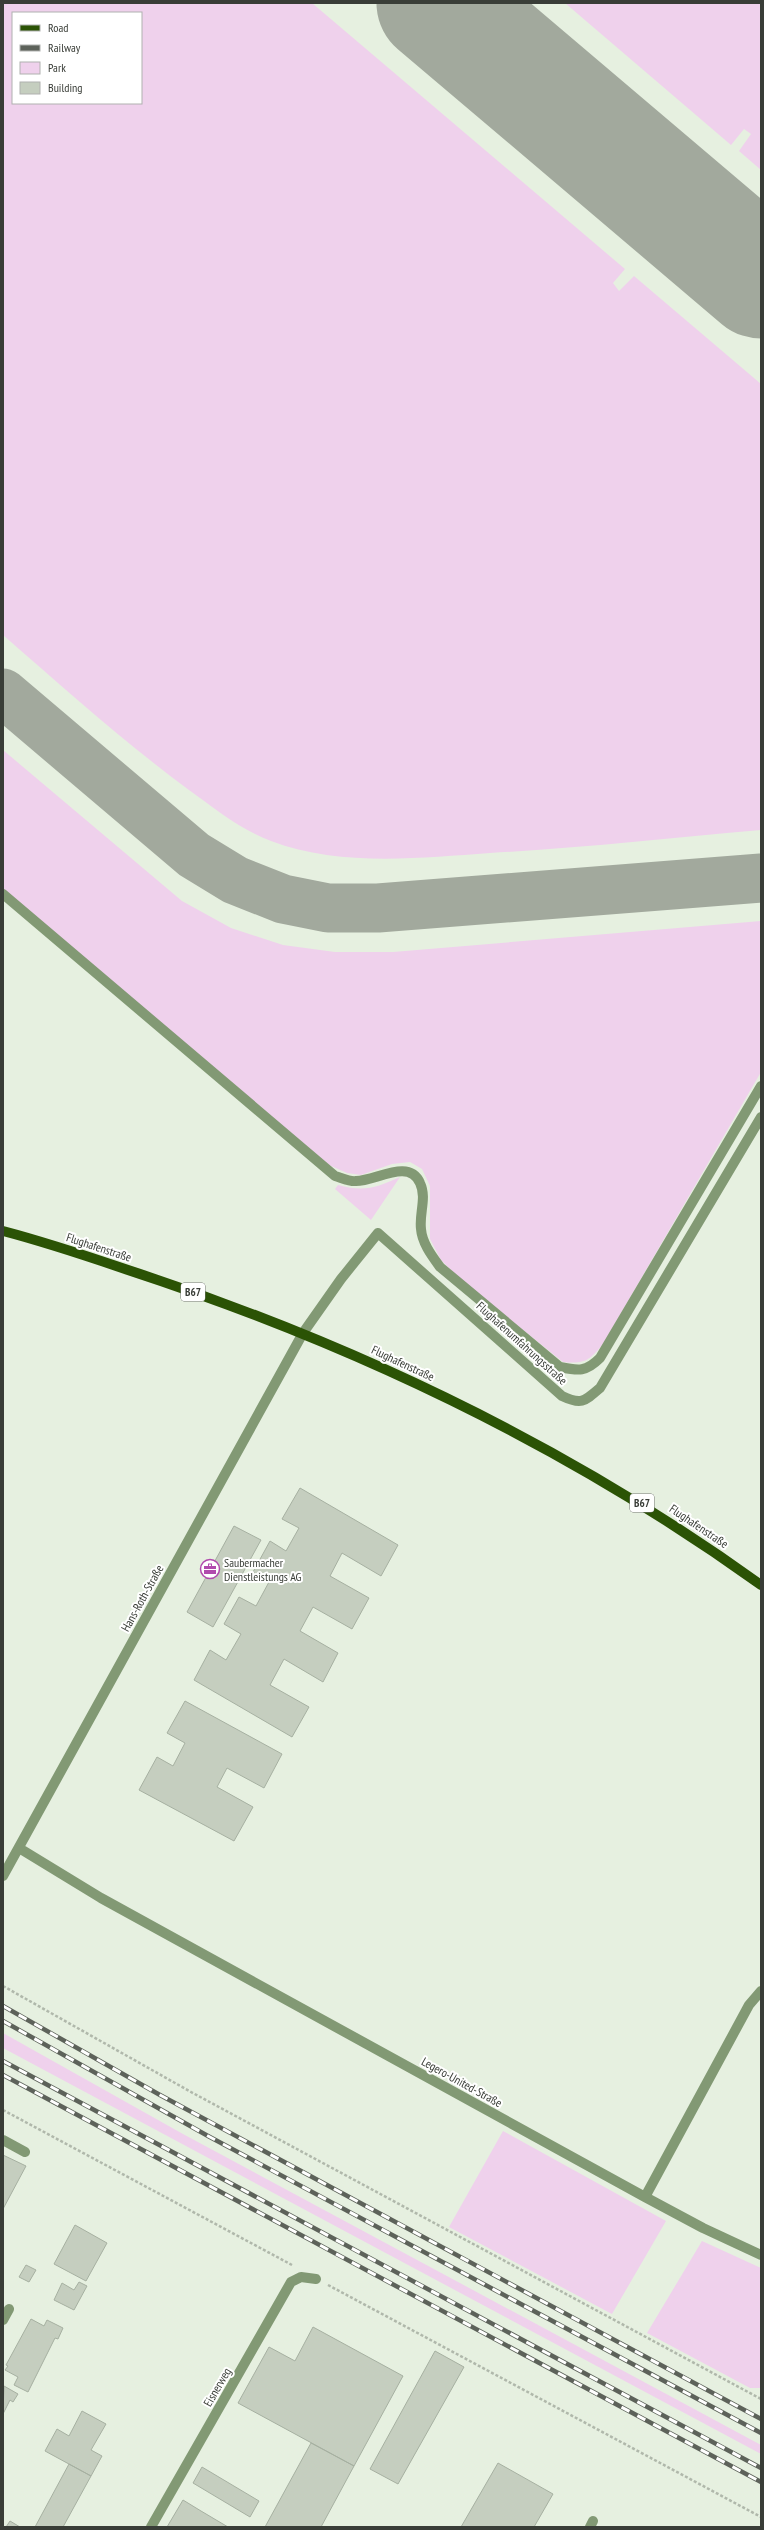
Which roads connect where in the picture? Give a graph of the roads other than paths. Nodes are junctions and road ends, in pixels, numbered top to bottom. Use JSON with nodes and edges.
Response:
{"nodes":[{"id":1,"x":3,"y":894,"type":"edge"},
{"id":2,"x":761,"y":1086,"type":"edge"},
{"id":3,"x":761,"y":1117,"type":"edge"},
{"id":4,"x":3,"y":1231,"type":"edge"},
{"id":5,"x":303,"y":1332,"type":"junction"},
{"id":6,"x":761,"y":1584,"type":"edge"},
{"id":7,"x":19,"y":1848,"type":"junction"},
{"id":8,"x":3,"y":1876,"type":"edge"},
{"id":9,"x":761,"y":1991,"type":"edge"},
{"id":10,"x":3,"y":2140,"type":"edge"},
{"id":11,"x":25,"y":2152,"type":"dead end"},
{"id":12,"x":645,"y":2197,"type":"junction"},
{"id":13,"x":761,"y":2255,"type":"edge"},
{"id":14,"x":316,"y":2279,"type":"road end"},
{"id":15,"x":9,"y":2309,"type":"dead end"},
{"id":16,"x":3,"y":2320,"type":"edge"},
{"id":17,"x":152,"y":2527,"type":"edge"}],
"edges":[{"from":1,"to":2,"type":"street"},
{"from":3,"to":5,"type":"street","name":"Flughafenumfahrungsstraße"},
{"from":4,"to":5,"type":"main road","name":"Flughafenstraße","number":"B67"},
{"from":5,"to":6,"type":"main road","name":"Flughafenstraße","number":"B67"},
{"from":5,"to":7,"type":"street","name":"Hans-Roth-Straße"},
{"from":7,"to":8,"type":"street","name":"Hans-Roth-Straße"},
{"from":7,"to":12,"type":"street","name":"Legero-United-Straße"},
{"from":9,"to":12,"type":"street"},
{"from":10,"to":11,"type":"street"},
{"from":12,"to":13,"type":"street","name":"Legero-United-Straße"},
{"from":14,"to":17,"type":"street","name":"Eisnerweg"},
{"from":15,"to":16,"type":"street"}]}
